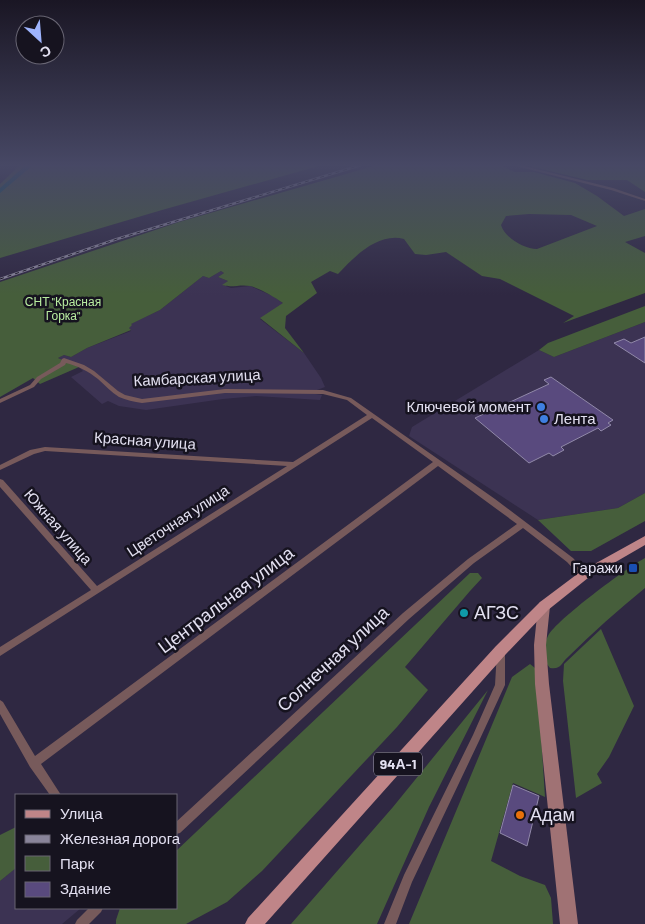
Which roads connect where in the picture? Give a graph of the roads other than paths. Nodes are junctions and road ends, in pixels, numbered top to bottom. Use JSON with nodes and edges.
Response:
{"nodes":[{"id":1,"x":0,"y":400,"type":"edge"},
{"id":2,"x":372,"y":415,"type":"junction"},
{"id":3,"x":437,"y":462,"type":"junction"},
{"id":4,"x":292,"y":464,"type":"junction"},
{"id":5,"x":0,"y":468,"type":"edge"},
{"id":6,"x":0,"y":482,"type":"edge"},
{"id":7,"x":522,"y":525,"type":"junction"},
{"id":8,"x":645,"y":540,"type":"edge"},
{"id":9,"x":584,"y":575,"type":"junction"},
{"id":10,"x":96,"y":590,"type":"junction"},
{"id":11,"x":544,"y":606,"type":"junction"},
{"id":12,"x":501,"y":650,"type":"junction"},
{"id":13,"x":0,"y":652,"type":"edge"},
{"id":14,"x":0,"y":705,"type":"edge"},
{"id":15,"x":34,"y":763,"type":"junction"},
{"id":16,"x":55,"y":794,"type":"edge"},
{"id":17,"x":178,"y":827,"type":"edge"},
{"id":18,"x":96,"y":909,"type":"edge"},
{"id":19,"x":81,"y":924,"type":"edge"},
{"id":20,"x":254,"y":924,"type":"edge"},
{"id":21,"x":390,"y":924,"type":"edge"},
{"id":22,"x":569,"y":924,"type":"edge"}],
"edges":[{"from":1,"to":2,"type":"street","name":"Камбарская улица"},
{"from":2,"to":3,"type":"street","name":"Камбарская улица"},
{"from":2,"to":4,"type":"street","name":"Цветочная улица"},
{"from":3,"to":7,"type":"street","name":"Камбарская улица"},
{"from":3,"to":15,"type":"street","name":"Центральная улица"},
{"from":4,"to":5,"type":"street","name":"Красная улица"},
{"from":4,"to":10,"type":"street","name":"Цветочная улица"},
{"from":6,"to":10,"type":"street","name":"Южная улица"},
{"from":7,"to":9,"type":"street","name":"Камбарская улица"},
{"from":7,"to":17,"type":"street","name":"Солнечная улица"},
{"from":8,"to":9,"type":"main road"},
{"from":9,"to":11,"type":"main road"},
{"from":10,"to":13,"type":"street","name":"Цветочная улица"},
{"from":11,"to":12,"type":"main road","number":"94А-1"},
{"from":11,"to":22,"type":"street"},
{"from":12,"to":20,"type":"main road","number":"94А-1"},
{"from":12,"to":21,"type":"street"},
{"from":14,"to":15,"type":"street"},
{"from":15,"to":16,"type":"street"},
{"from":18,"to":19,"type":"street"}]}
